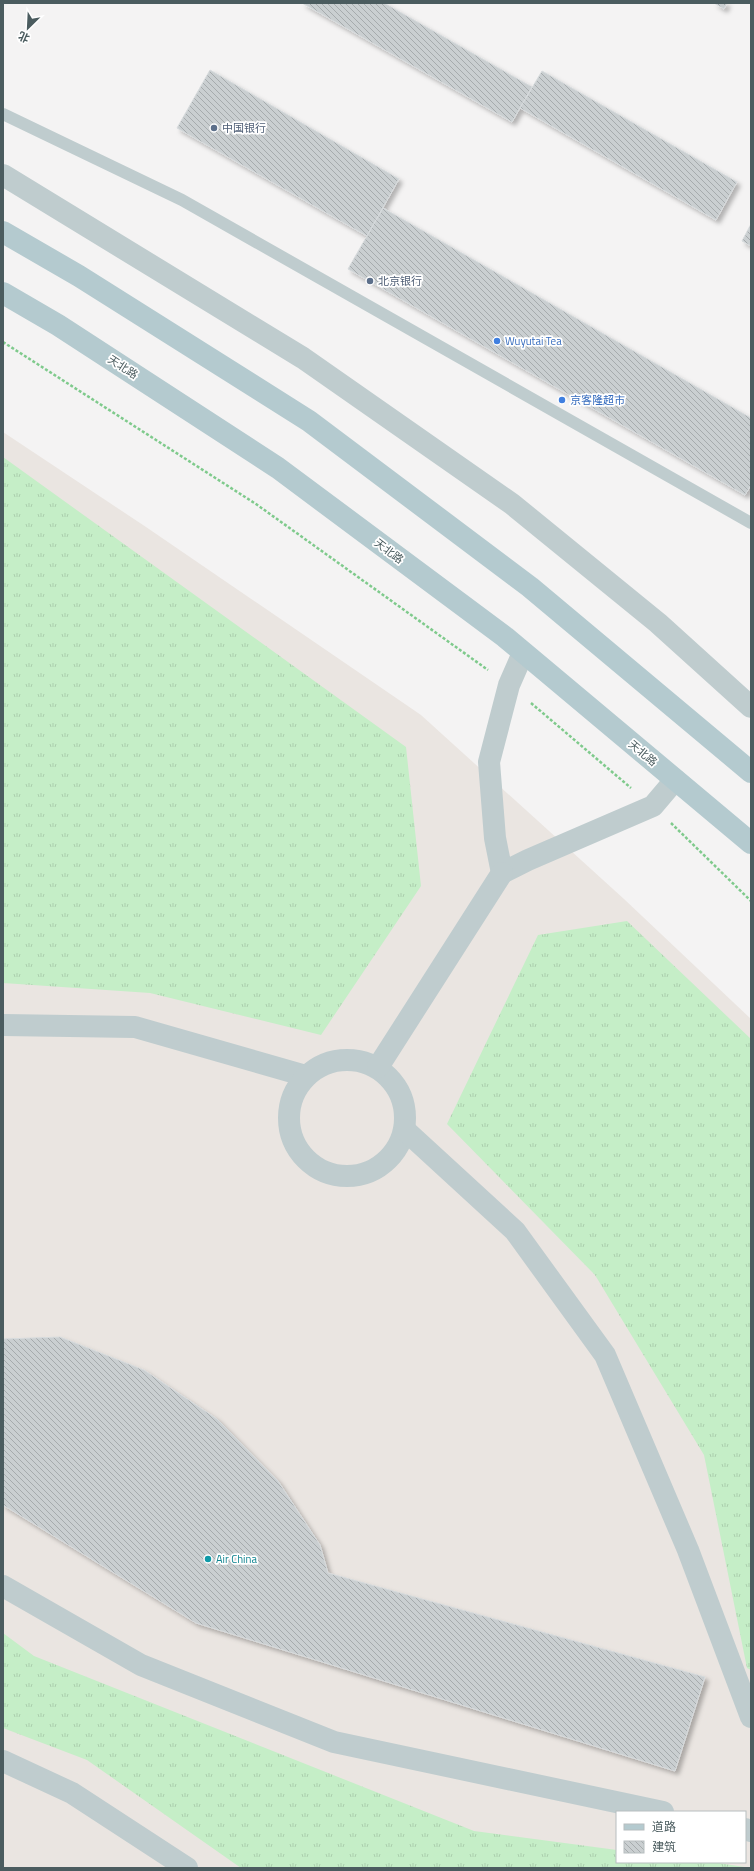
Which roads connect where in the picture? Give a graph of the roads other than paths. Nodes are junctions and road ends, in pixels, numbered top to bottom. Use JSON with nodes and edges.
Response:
{"nodes":[{"id":1,"x":3,"y":114,"type":"edge"},
{"id":2,"x":3,"y":175,"type":"edge"},
{"id":3,"x":3,"y":232,"type":"edge"},
{"id":4,"x":3,"y":294,"type":"edge"},
{"id":5,"x":751,"y":522,"type":"edge"},
{"id":6,"x":523,"y":652,"type":"junction"},
{"id":7,"x":751,"y":707,"type":"edge"},
{"id":8,"x":751,"y":772,"type":"edge"},
{"id":9,"x":675,"y":780,"type":"junction"},
{"id":10,"x":751,"y":843,"type":"edge"},
{"id":11,"x":502,"y":873,"type":"junction"},
{"id":12,"x":3,"y":1025,"type":"edge"},
{"id":13,"x":378,"y":1067,"type":"junction"},
{"id":14,"x":306,"y":1076,"type":"junction"},
{"id":15,"x":405,"y":1130,"type":"junction"},
{"id":16,"x":3,"y":1586,"type":"edge"},
{"id":17,"x":751,"y":1717,"type":"edge"},
{"id":18,"x":3,"y":1761,"type":"edge"},
{"id":19,"x":658,"y":1811,"type":"edge"},
{"id":20,"x":187,"y":1868,"type":"edge"}],
"edges":[{"from":1,"to":5,"type":"lane"},
{"from":2,"to":7,"type":"street"},
{"from":3,"to":8,"type":"main road"},
{"from":4,"to":6,"type":"main road","name":"天北路"},
{"from":6,"to":9,"type":"main road","name":"天北路"},
{"from":6,"to":11,"type":"street"},
{"from":9,"to":10,"type":"main road","name":"天北路"},
{"from":9,"to":11,"type":"street"},
{"from":11,"to":13,"type":"street"},
{"from":12,"to":14,"type":"street"},
{"from":13,"to":14,"type":"street"},
{"from":13,"to":15,"type":"street"},
{"from":14,"to":15,"type":"street"},
{"from":15,"to":17,"type":"street"},
{"from":16,"to":19,"type":"street"},
{"from":18,"to":20,"type":"street"}]}
